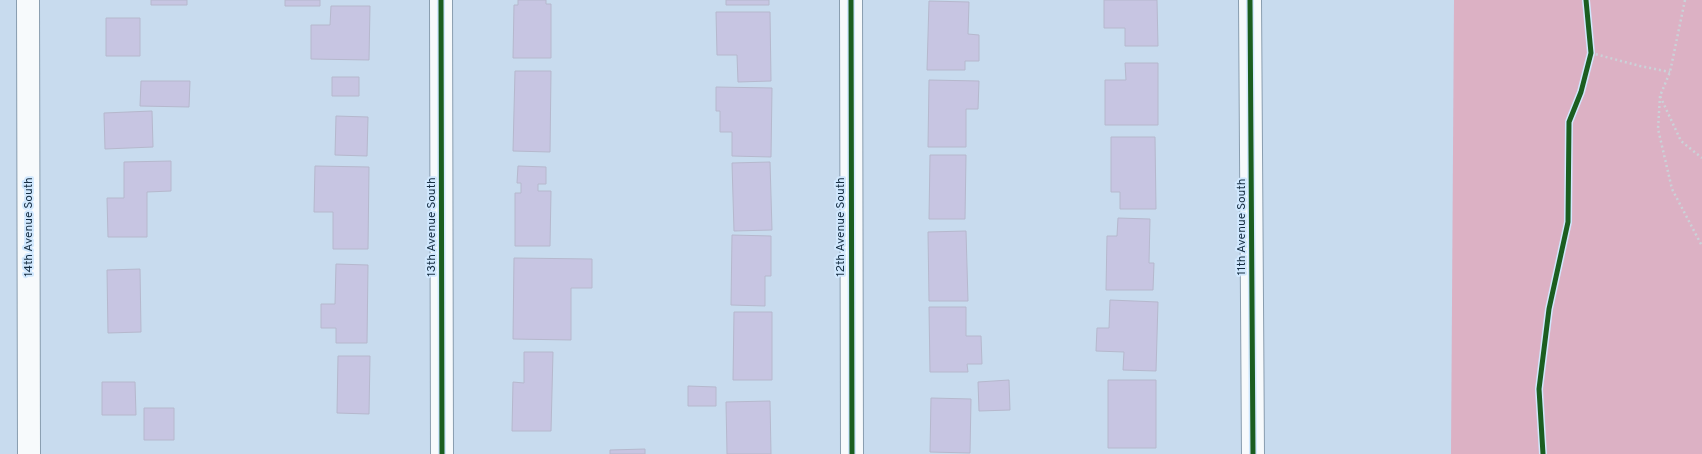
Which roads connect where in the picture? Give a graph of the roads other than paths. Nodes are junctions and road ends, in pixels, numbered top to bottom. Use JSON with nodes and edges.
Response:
{"nodes":[{"id":1,"x":28,"y":0,"type":"edge"},
{"id":2,"x":441,"y":0,"type":"edge"},
{"id":3,"x":851,"y":0,"type":"edge"},
{"id":4,"x":1250,"y":0,"type":"edge"},
{"id":5,"x":29,"y":454,"type":"edge"},
{"id":6,"x":442,"y":454,"type":"edge"},
{"id":7,"x":852,"y":454,"type":"edge"},
{"id":8,"x":1253,"y":454,"type":"edge"}],
"edges":[{"from":1,"to":5,"type":"street","name":"14th Avenue South"},
{"from":2,"to":6,"type":"street","name":"13th Avenue South"},
{"from":3,"to":7,"type":"street","name":"12th Avenue South"},
{"from":4,"to":8,"type":"street","name":"11th Avenue South"}]}
